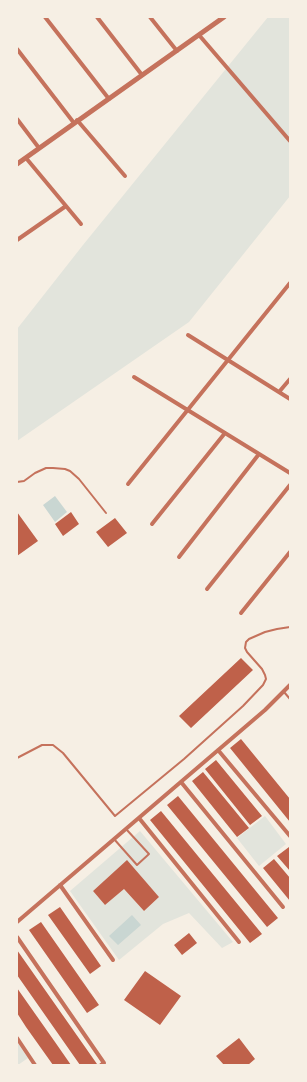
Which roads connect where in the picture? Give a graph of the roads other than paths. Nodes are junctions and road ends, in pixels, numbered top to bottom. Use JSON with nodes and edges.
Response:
{"nodes":[{"id":1,"x":45,"y":17,"type":"edge"},
{"id":2,"x":97,"y":17,"type":"edge"},
{"id":3,"x":150,"y":17,"type":"edge"},
{"id":4,"x":224,"y":17,"type":"edge"},
{"id":5,"x":216,"y":19,"type":"edge"},
{"id":6,"x":200,"y":35,"type":"junction"},
{"id":7,"x":17,"y":49,"type":"edge"},
{"id":8,"x":177,"y":51,"type":"junction"},
{"id":9,"x":142,"y":75,"type":"junction"},
{"id":10,"x":109,"y":98,"type":"junction"},
{"id":11,"x":17,"y":118,"type":"edge"},
{"id":12,"x":75,"y":122,"type":"junction"},
{"id":13,"x":290,"y":141,"type":"edge"},
{"id":14,"x":39,"y":148,"type":"junction"},
{"id":15,"x":26,"y":158,"type":"junction"},
{"id":16,"x":17,"y":164,"type":"edge"},
{"id":17,"x":125,"y":176,"type":"dead end"},
{"id":18,"x":66,"y":206,"type":"junction"},
{"id":19,"x":81,"y":224,"type":"dead end"},
{"id":20,"x":17,"y":240,"type":"edge"},
{"id":21,"x":290,"y":283,"type":"edge"},
{"id":22,"x":188,"y":335,"type":"dead end"},
{"id":23,"x":228,"y":360,"type":"junction"},
{"id":24,"x":134,"y":377,"type":"dead end"},
{"id":25,"x":290,"y":379,"type":"edge"},
{"id":26,"x":279,"y":392,"type":"junction"},
{"id":27,"x":290,"y":399,"type":"edge"},
{"id":28,"x":188,"y":410,"type":"junction"},
{"id":29,"x":225,"y":433,"type":"junction"},
{"id":30,"x":259,"y":454,"type":"junction"},
{"id":31,"x":290,"y":473,"type":"edge"},
{"id":32,"x":17,"y":482,"type":"edge"},
{"id":33,"x":128,"y":484,"type":"dead end"},
{"id":34,"x":290,"y":485,"type":"edge"},
{"id":35,"x":106,"y":514,"type":"dead end"},
{"id":36,"x":152,"y":524,"type":"dead end"},
{"id":37,"x":290,"y":552,"type":"edge"},
{"id":38,"x":179,"y":557,"type":"dead end"},
{"id":39,"x":207,"y":589,"type":"dead end"},
{"id":40,"x":241,"y":613,"type":"dead end"},
{"id":41,"x":290,"y":627,"type":"edge"},
{"id":42,"x":290,"y":685,"type":"edge"},
{"id":43,"x":284,"y":692,"type":"junction"},
{"id":44,"x":290,"y":698,"type":"edge"},
{"id":45,"x":218,"y":750,"type":"junction"},
{"id":46,"x":17,"y":758,"type":"edge"},
{"id":47,"x":181,"y":782,"type":"junction"},
{"id":48,"x":139,"y":818,"type":"junction"},
{"id":49,"x":126,"y":829,"type":"junction"},
{"id":50,"x":290,"y":836,"type":"edge"},
{"id":51,"x":114,"y":839,"type":"junction"},
{"id":52,"x":60,"y":886,"type":"junction"},
{"id":53,"x":283,"y":907,"type":"dead end"},
{"id":54,"x":17,"y":922,"type":"edge"},
{"id":55,"x":17,"y":937,"type":"edge"},
{"id":56,"x":239,"y":942,"type":"dead end"},
{"id":57,"x":113,"y":960,"type":"dead end"},
{"id":58,"x":17,"y":1038,"type":"edge"},
{"id":59,"x":35,"y":1065,"type":"edge"},
{"id":60,"x":101,"y":1065,"type":"edge"}],
"edges":[{"from":1,"to":10,"type":"street"},
{"from":2,"to":9,"type":"street"},
{"from":3,"to":8,"type":"street"},
{"from":4,"to":5,"type":"street"},
{"from":5,"to":6,"type":"street"},
{"from":6,"to":8,"type":"street"},
{"from":6,"to":13,"type":"street"},
{"from":7,"to":12,"type":"street"},
{"from":8,"to":9,"type":"street"},
{"from":9,"to":10,"type":"street"},
{"from":10,"to":12,"type":"street"},
{"from":11,"to":14,"type":"street"},
{"from":12,"to":14,"type":"street"},
{"from":12,"to":17,"type":"street"},
{"from":14,"to":15,"type":"street"},
{"from":15,"to":16,"type":"street"},
{"from":15,"to":18,"type":"street"},
{"from":18,"to":19,"type":"street"},
{"from":18,"to":20,"type":"street"},
{"from":21,"to":23,"type":"street"},
{"from":22,"to":23,"type":"street"},
{"from":23,"to":26,"type":"street"},
{"from":23,"to":28,"type":"street"},
{"from":24,"to":28,"type":"street"},
{"from":25,"to":26,"type":"street"},
{"from":26,"to":27,"type":"street"},
{"from":28,"to":29,"type":"street"},
{"from":28,"to":33,"type":"street"},
{"from":29,"to":30,"type":"street"},
{"from":29,"to":36,"type":"street"},
{"from":30,"to":31,"type":"street"},
{"from":30,"to":38,"type":"street"},
{"from":32,"to":35,"type":"lane"},
{"from":34,"to":39,"type":"street"},
{"from":37,"to":40,"type":"street"},
{"from":41,"to":46,"type":"lane"},
{"from":42,"to":43,"type":"street"},
{"from":43,"to":44,"type":"lane"},
{"from":43,"to":45,"type":"street"},
{"from":45,"to":47,"type":"street"},
{"from":45,"to":50,"type":"street"},
{"from":47,"to":48,"type":"street"},
{"from":47,"to":53,"type":"street"},
{"from":48,"to":49,"type":"street"},
{"from":48,"to":56,"type":"street"},
{"from":49,"to":51,"type":"street"},
{"from":49,"to":51,"type":"lane"},
{"from":51,"to":52,"type":"street"},
{"from":52,"to":54,"type":"street"},
{"from":52,"to":57,"type":"street"},
{"from":55,"to":60,"type":"street"},
{"from":58,"to":59,"type":"street"}]}
